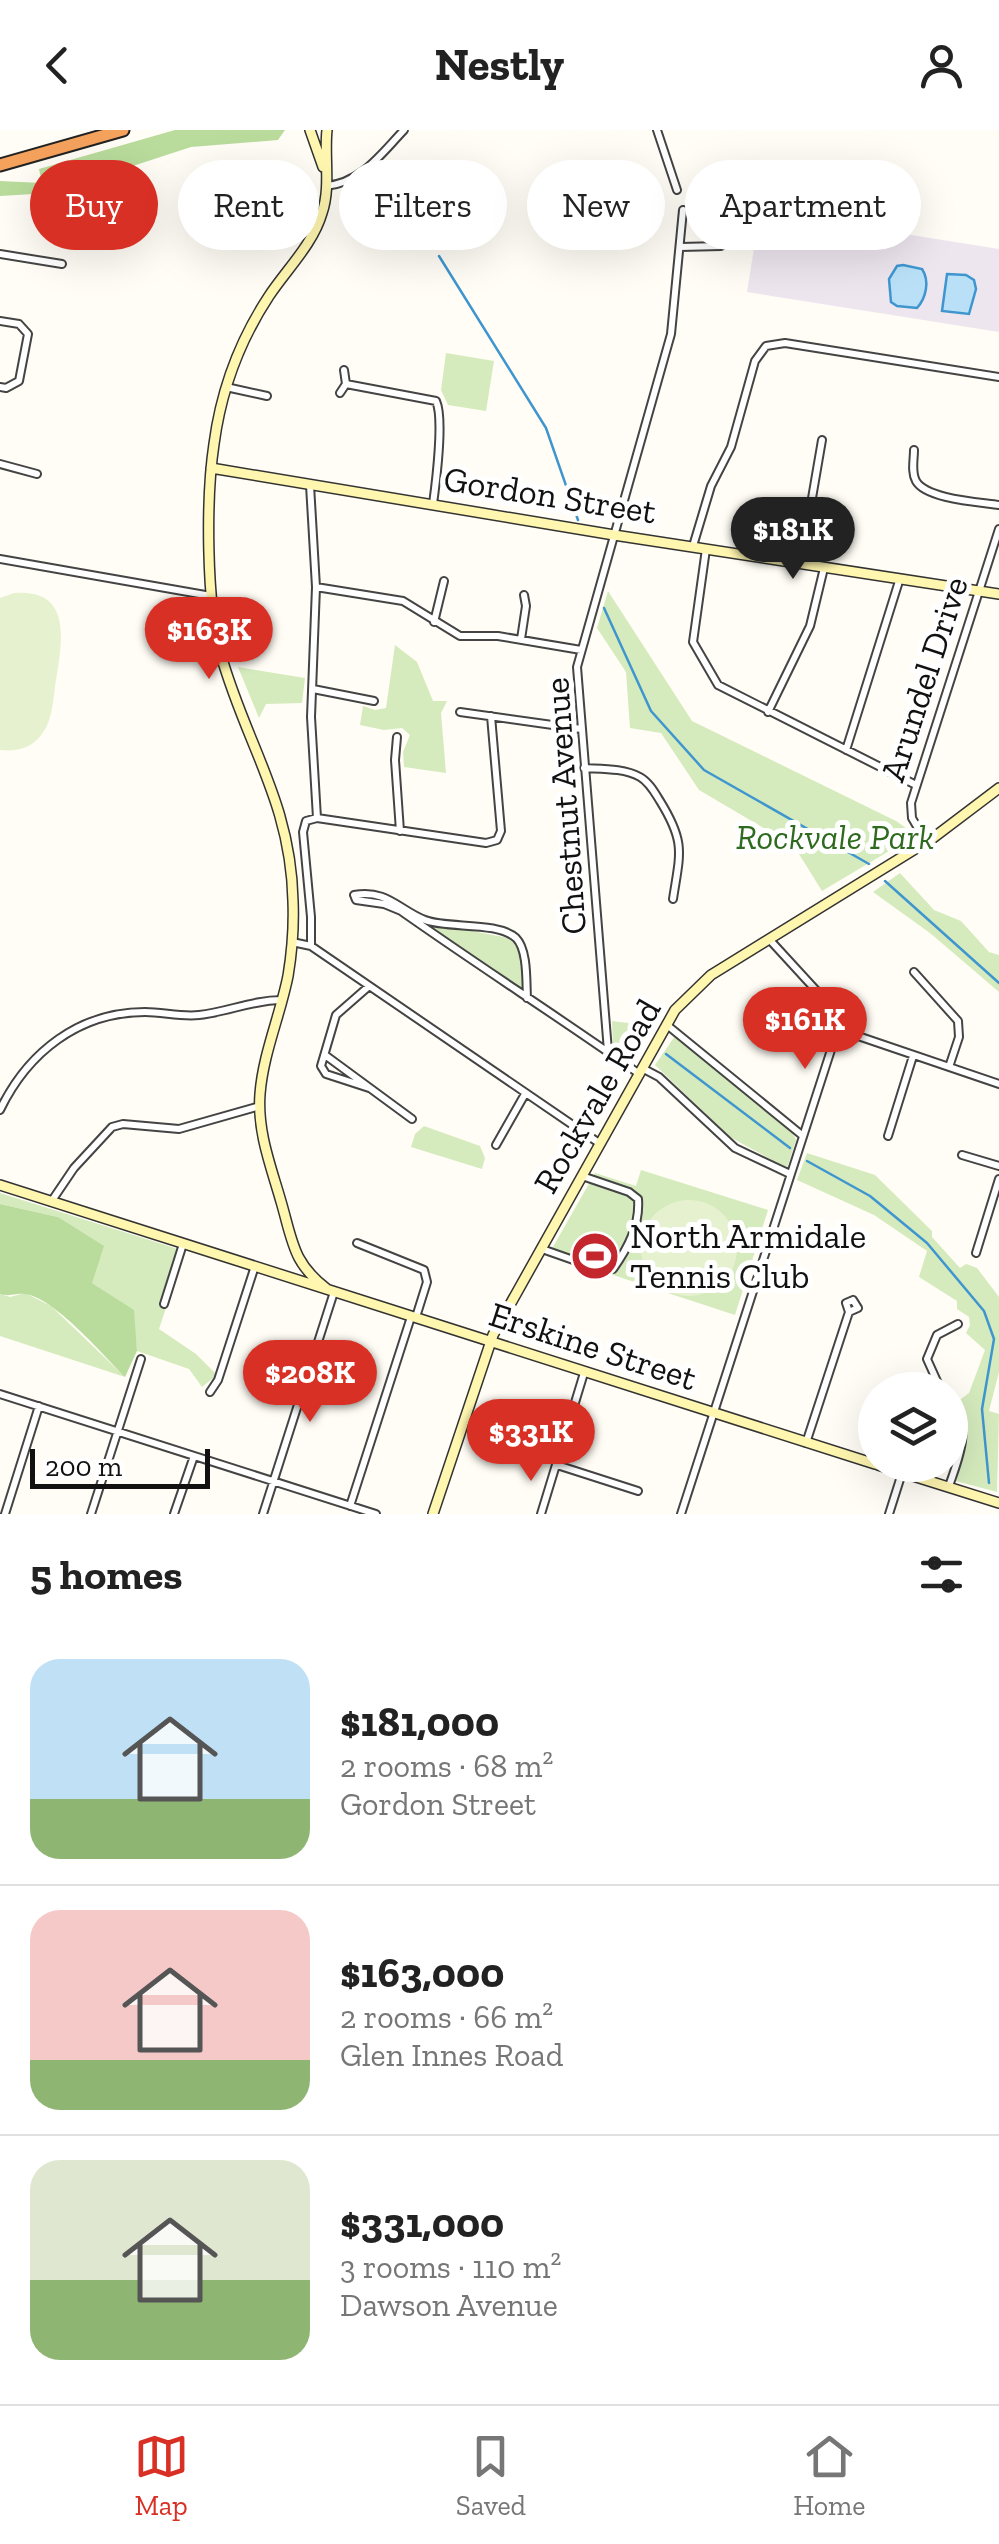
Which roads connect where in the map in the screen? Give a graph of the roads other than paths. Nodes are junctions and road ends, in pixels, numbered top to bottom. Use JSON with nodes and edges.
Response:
{"nodes":[{"id":1,"x":123,"y":130,"type":"edge"},
{"id":2,"x":310,"y":130,"type":"edge"},
{"id":3,"x":327,"y":130,"type":"edge"},
{"id":4,"x":404,"y":130,"type":"edge"},
{"id":5,"x":657,"y":130,"type":"edge"},
{"id":6,"x":0,"y":164,"type":"edge"},
{"id":7,"x":326,"y":183,"type":"junction"},
{"id":8,"x":677,"y":190,"type":"dead end"},
{"id":9,"x":683,"y":210,"type":"dead end"},
{"id":10,"x":680,"y":247,"type":"junction"},
{"id":11,"x":685,"y":247,"type":"edge"},
{"id":12,"x":0,"y":254,"type":"edge"},
{"id":13,"x":62,"y":264,"type":"dead end"},
{"id":14,"x":0,"y":321,"type":"edge"},
{"id":15,"x":344,"y":370,"type":"dead end"},
{"id":16,"x":999,"y":377,"type":"edge"},
{"id":17,"x":346,"y":384,"type":"junction"},
{"id":18,"x":0,"y":387,"type":"edge"},
{"id":19,"x":226,"y":387,"type":"junction"},
{"id":20,"x":340,"y":392,"type":"dead end"},
{"id":21,"x":267,"y":396,"type":"dead end"},
{"id":22,"x":822,"y":440,"type":"dead end"},
{"id":23,"x":914,"y":450,"type":"dead end"},
{"id":24,"x":0,"y":464,"type":"edge"},
{"id":25,"x":211,"y":468,"type":"junction"},
{"id":26,"x":37,"y":474,"type":"dead end"},
{"id":27,"x":310,"y":484,"type":"junction"},
{"id":28,"x":433,"y":504,"type":"junction"},
{"id":29,"x":999,"y":505,"type":"edge"},
{"id":30,"x":999,"y":529,"type":"edge"},
{"id":31,"x":614,"y":535,"type":"junction"},
{"id":32,"x":693,"y":546,"type":"junction"},
{"id":33,"x":706,"y":548,"type":"junction"},
{"id":34,"x":0,"y":559,"type":"edge"},
{"id":35,"x":794,"y":562,"type":"junction"},
{"id":36,"x":824,"y":566,"type":"junction"},
{"id":37,"x":900,"y":578,"type":"junction"},
{"id":38,"x":444,"y":581,"type":"dead end"},
{"id":39,"x":316,"y":588,"type":"junction"},
{"id":40,"x":978,"y":590,"type":"junction"},
{"id":41,"x":999,"y":594,"type":"edge"},
{"id":42,"x":524,"y":595,"type":"dead end"},
{"id":43,"x":211,"y":596,"type":"junction"},
{"id":44,"x":434,"y":622,"type":"junction"},
{"id":45,"x":520,"y":639,"type":"junction"},
{"id":46,"x":582,"y":650,"type":"junction"},
{"id":47,"x":313,"y":689,"type":"junction"},
{"id":48,"x":374,"y":701,"type":"dead end"},
{"id":49,"x":460,"y":712,"type":"dead end"},
{"id":50,"x":768,"y":712,"type":"junction"},
{"id":51,"x":491,"y":716,"type":"junction"},
{"id":52,"x":581,"y":730,"type":"junction"},
{"id":53,"x":397,"y":736,"type":"dead end"},
{"id":54,"x":846,"y":750,"type":"junction"},
{"id":55,"x":584,"y":768,"type":"junction"},
{"id":56,"x":916,"y":785,"type":"junction"},
{"id":57,"x":999,"y":788,"type":"edge"},
{"id":58,"x":317,"y":818,"type":"junction"},
{"id":59,"x":400,"y":831,"type":"junction"},
{"id":60,"x":926,"y":842,"type":"junction"},
{"id":61,"x":673,"y":899,"type":"dead end"},
{"id":62,"x":378,"y":900,"type":"dead end"},
{"id":63,"x":422,"y":922,"type":"junction"},
{"id":64,"x":769,"y":939,"type":"junction"},
{"id":65,"x":292,"y":942,"type":"junction"},
{"id":66,"x":310,"y":946,"type":"junction"},
{"id":67,"x":914,"y":972,"type":"dead end"},
{"id":68,"x":368,"y":987,"type":"junction"},
{"id":69,"x":527,"y":998,"type":"junction"},
{"id":70,"x":282,"y":1000,"type":"junction"},
{"id":71,"x":841,"y":1019,"type":"junction"},
{"id":72,"x":666,"y":1024,"type":"junction"},
{"id":73,"x":608,"y":1051,"type":"junction"},
{"id":74,"x":325,"y":1054,"type":"junction"},
{"id":75,"x":914,"y":1056,"type":"junction"},
{"id":76,"x":948,"y":1068,"type":"junction"},
{"id":77,"x":639,"y":1070,"type":"junction"},
{"id":78,"x":999,"y":1084,"type":"edge"},
{"id":79,"x":369,"y":1088,"type":"junction"},
{"id":80,"x":525,"y":1094,"type":"junction"},
{"id":81,"x":260,"y":1106,"type":"junction"},
{"id":82,"x":0,"y":1110,"type":"edge"},
{"id":83,"x":412,"y":1119,"type":"dead end"},
{"id":84,"x":803,"y":1136,"type":"junction"},
{"id":85,"x":888,"y":1136,"type":"dead end"},
{"id":86,"x":599,"y":1143,"type":"junction"},
{"id":87,"x":496,"y":1145,"type":"dead end"},
{"id":88,"x":962,"y":1155,"type":"dead end"},
{"id":89,"x":999,"y":1166,"type":"edge"},
{"id":90,"x":790,"y":1174,"type":"junction"},
{"id":91,"x":581,"y":1176,"type":"junction"},
{"id":92,"x":999,"y":1179,"type":"edge"},
{"id":93,"x":0,"y":1186,"type":"edge"},
{"id":94,"x":51,"y":1202,"type":"junction"},
{"id":95,"x":358,"y":1243,"type":"dead end"},
{"id":96,"x":183,"y":1244,"type":"junction"},
{"id":97,"x":541,"y":1248,"type":"junction"},
{"id":98,"x":976,"y":1253,"type":"dead end"},
{"id":99,"x":255,"y":1266,"type":"junction"},
{"id":100,"x":306,"y":1272,"type":"junction"},
{"id":101,"x":280,"y":1274,"type":"junction"},
{"id":102,"x":294,"y":1281,"type":"junction"},
{"id":103,"x":331,"y":1290,"type":"junction"},
{"id":104,"x":164,"y":1304,"type":"dead end"},
{"id":105,"x":849,"y":1312,"type":"dead end"},
{"id":106,"x":413,"y":1317,"type":"junction"},
{"id":107,"x":958,"y":1324,"type":"dead end"},
{"id":108,"x":490,"y":1342,"type":"junction"},
{"id":109,"x":141,"y":1359,"type":"dead end"},
{"id":110,"x":933,"y":1372,"type":"edge"},
{"id":111,"x":584,"y":1373,"type":"junction"},
{"id":112,"x":210,"y":1392,"type":"dead end"},
{"id":113,"x":0,"y":1394,"type":"edge"},
{"id":114,"x":39,"y":1406,"type":"junction"},
{"id":115,"x":714,"y":1413,"type":"junction"},
{"id":116,"x":116,"y":1432,"type":"junction"},
{"id":117,"x":806,"y":1443,"type":"junction"},
{"id":118,"x":194,"y":1456,"type":"junction"},
{"id":119,"x":858,"y":1459,"type":"edge"},
{"id":120,"x":556,"y":1465,"type":"junction"},
{"id":121,"x":273,"y":1481,"type":"junction"},
{"id":122,"x":899,"y":1482,"type":"edge"},
{"id":123,"x":935,"y":1482,"type":"edge"},
{"id":124,"x":950,"y":1482,"type":"edge"},
{"id":125,"x":949,"y":1486,"type":"junction"},
{"id":126,"x":638,"y":1492,"type":"dead end"},
{"id":127,"x":999,"y":1503,"type":"edge"},
{"id":128,"x":350,"y":1506,"type":"junction"},
{"id":129,"x":176,"y":1512,"type":"edge"},
{"id":130,"x":4,"y":1514,"type":"edge"},
{"id":131,"x":91,"y":1514,"type":"edge"},
{"id":132,"x":263,"y":1514,"type":"edge"},
{"id":133,"x":376,"y":1514,"type":"edge"},
{"id":134,"x":434,"y":1514,"type":"edge"},
{"id":135,"x":541,"y":1514,"type":"edge"},
{"id":136,"x":681,"y":1514,"type":"edge"},
{"id":137,"x":889,"y":1514,"type":"edge"}],
"edges":[{"from":1,"to":6,"type":"highway"},
{"from":2,"to":7,"type":"street"},
{"from":3,"to":7,"type":"street"},
{"from":4,"to":7,"type":"street"},
{"from":5,"to":8,"type":"street"},
{"from":7,"to":19,"type":"street"},
{"from":9,"to":10,"type":"street","name":"Chestnut Avenue"},
{"from":10,"to":11,"type":"street"},
{"from":10,"to":31,"type":"street","name":"Chestnut Avenue"},
{"from":12,"to":13,"type":"street"},
{"from":14,"to":18,"type":"street"},
{"from":15,"to":17,"type":"street"},
{"from":16,"to":32,"type":"street"},
{"from":17,"to":20,"type":"street"},
{"from":17,"to":28,"type":"street"},
{"from":19,"to":21,"type":"street"},
{"from":19,"to":25,"type":"street"},
{"from":22,"to":35,"type":"street"},
{"from":23,"to":29,"type":"street"},
{"from":24,"to":26,"type":"street"},
{"from":25,"to":27,"type":"street","name":"Gordon Street"},
{"from":25,"to":43,"type":"street"},
{"from":27,"to":28,"type":"street","name":"Gordon Street"},
{"from":27,"to":39,"type":"street"},
{"from":28,"to":31,"type":"street","name":"Gordon Street"},
{"from":30,"to":40,"type":"street","name":"Arundel Drive"},
{"from":31,"to":32,"type":"street","name":"Gordon Street"},
{"from":31,"to":46,"type":"street","name":"Chestnut Avenue"},
{"from":32,"to":33,"type":"street","name":"Gordon Street"},
{"from":33,"to":35,"type":"street","name":"Gordon Street"},
{"from":33,"to":50,"type":"street"},
{"from":34,"to":43,"type":"street"},
{"from":35,"to":36,"type":"street","name":"Gordon Street"},
{"from":36,"to":37,"type":"street","name":"Gordon Street"},
{"from":36,"to":50,"type":"street"},
{"from":37,"to":40,"type":"street","name":"Gordon Street"},
{"from":37,"to":54,"type":"street"},
{"from":38,"to":44,"type":"street"},
{"from":39,"to":44,"type":"street"},
{"from":39,"to":47,"type":"street"},
{"from":40,"to":41,"type":"street","name":"Gordon Street"},
{"from":40,"to":56,"type":"street","name":"Arundel Drive"},
{"from":42,"to":45,"type":"street"},
{"from":43,"to":65,"type":"street"},
{"from":44,"to":45,"type":"street"},
{"from":45,"to":46,"type":"street"},
{"from":46,"to":52,"type":"street","name":"Chestnut Avenue"},
{"from":47,"to":48,"type":"street"},
{"from":47,"to":58,"type":"street"},
{"from":49,"to":51,"type":"street"},
{"from":50,"to":54,"type":"street"},
{"from":51,"to":52,"type":"street"},
{"from":51,"to":59,"type":"street"},
{"from":52,"to":55,"type":"street","name":"Chestnut Avenue"},
{"from":53,"to":59,"type":"street"},
{"from":54,"to":56,"type":"street"},
{"from":55,"to":61,"type":"street"},
{"from":55,"to":73,"type":"street","name":"Chestnut Avenue"},
{"from":56,"to":60,"type":"street","name":"Arundel Drive"},
{"from":57,"to":60,"type":"street","name":"Rockvale Road"},
{"from":58,"to":59,"type":"street"},
{"from":58,"to":66,"type":"street"},
{"from":60,"to":64,"type":"street","name":"Rockvale Road"},
{"from":62,"to":63,"type":"street"},
{"from":63,"to":69,"type":"street"},
{"from":63,"to":69,"type":"street"},
{"from":64,"to":71,"type":"street"},
{"from":64,"to":72,"type":"street","name":"Rockvale Road"},
{"from":65,"to":66,"type":"street"},
{"from":65,"to":70,"type":"street"},
{"from":66,"to":68,"type":"street"},
{"from":67,"to":76,"type":"street"},
{"from":68,"to":74,"type":"street"},
{"from":68,"to":80,"type":"street"},
{"from":69,"to":73,"type":"street"},
{"from":70,"to":81,"type":"street"},
{"from":70,"to":82,"type":"street"},
{"from":71,"to":75,"type":"street"},
{"from":71,"to":84,"type":"street"},
{"from":72,"to":77,"type":"street","name":"Rockvale Road"},
{"from":72,"to":84,"type":"street"},
{"from":73,"to":77,"type":"street"},
{"from":74,"to":79,"type":"street"},
{"from":74,"to":79,"type":"street"},
{"from":75,"to":76,"type":"street"},
{"from":75,"to":85,"type":"street"},
{"from":76,"to":78,"type":"street"},
{"from":77,"to":86,"type":"street","name":"Rockvale Road"},
{"from":77,"to":90,"type":"street"},
{"from":79,"to":83,"type":"street"},
{"from":80,"to":86,"type":"street"},
{"from":80,"to":87,"type":"street"},
{"from":81,"to":94,"type":"street"},
{"from":81,"to":100,"type":"street"},
{"from":84,"to":90,"type":"street"},
{"from":86,"to":91,"type":"street","name":"Rockvale Road"},
{"from":88,"to":89,"type":"street"},
{"from":90,"to":115,"type":"street"},
{"from":91,"to":97,"type":"street","name":"Rockvale Road"},
{"from":91,"to":97,"type":"street"},
{"from":92,"to":98,"type":"street"},
{"from":93,"to":94,"type":"street","name":"Erskine Street"},
{"from":94,"to":96,"type":"street","name":"Erskine Street"},
{"from":95,"to":106,"type":"street"},
{"from":96,"to":99,"type":"street","name":"Erskine Street"},
{"from":96,"to":104,"type":"street"},
{"from":97,"to":108,"type":"street","name":"Rockvale Road"},
{"from":99,"to":101,"type":"street","name":"Erskine Street"},
{"from":99,"to":112,"type":"street"},
{"from":100,"to":101,"type":"street","name":"Erskine Street"},
{"from":100,"to":102,"type":"street"},
{"from":100,"to":103,"type":"street"},
{"from":101,"to":102,"type":"street","name":"Erskine Street"},
{"from":102,"to":103,"type":"street","name":"Erskine Street"},
{"from":103,"to":106,"type":"street","name":"Erskine Street"},
{"from":103,"to":121,"type":"street"},
{"from":105,"to":117,"type":"street"},
{"from":106,"to":108,"type":"street","name":"Erskine Street"},
{"from":106,"to":128,"type":"street"},
{"from":107,"to":110,"type":"street"},
{"from":108,"to":111,"type":"street","name":"Erskine Street"},
{"from":108,"to":134,"type":"street","name":"Rockvale Road"},
{"from":109,"to":116,"type":"street"},
{"from":111,"to":115,"type":"street","name":"Erskine Street"},
{"from":111,"to":120,"type":"street"},
{"from":113,"to":114,"type":"street"},
{"from":114,"to":116,"type":"street"},
{"from":114,"to":130,"type":"street"},
{"from":115,"to":117,"type":"street","name":"Erskine Street"},
{"from":115,"to":136,"type":"street"},
{"from":116,"to":118,"type":"street"},
{"from":116,"to":131,"type":"street"},
{"from":117,"to":119,"type":"street","name":"Erskine Street"},
{"from":118,"to":121,"type":"street"},
{"from":118,"to":129,"type":"street"},
{"from":120,"to":126,"type":"street"},
{"from":120,"to":135,"type":"street"},
{"from":121,"to":128,"type":"street"},
{"from":121,"to":132,"type":"street"},
{"from":122,"to":137,"type":"street"},
{"from":123,"to":125,"type":"street","name":"Erskine Street"},
{"from":124,"to":125,"type":"street"},
{"from":125,"to":127,"type":"street","name":"Erskine Street"},
{"from":128,"to":133,"type":"street"}]}
